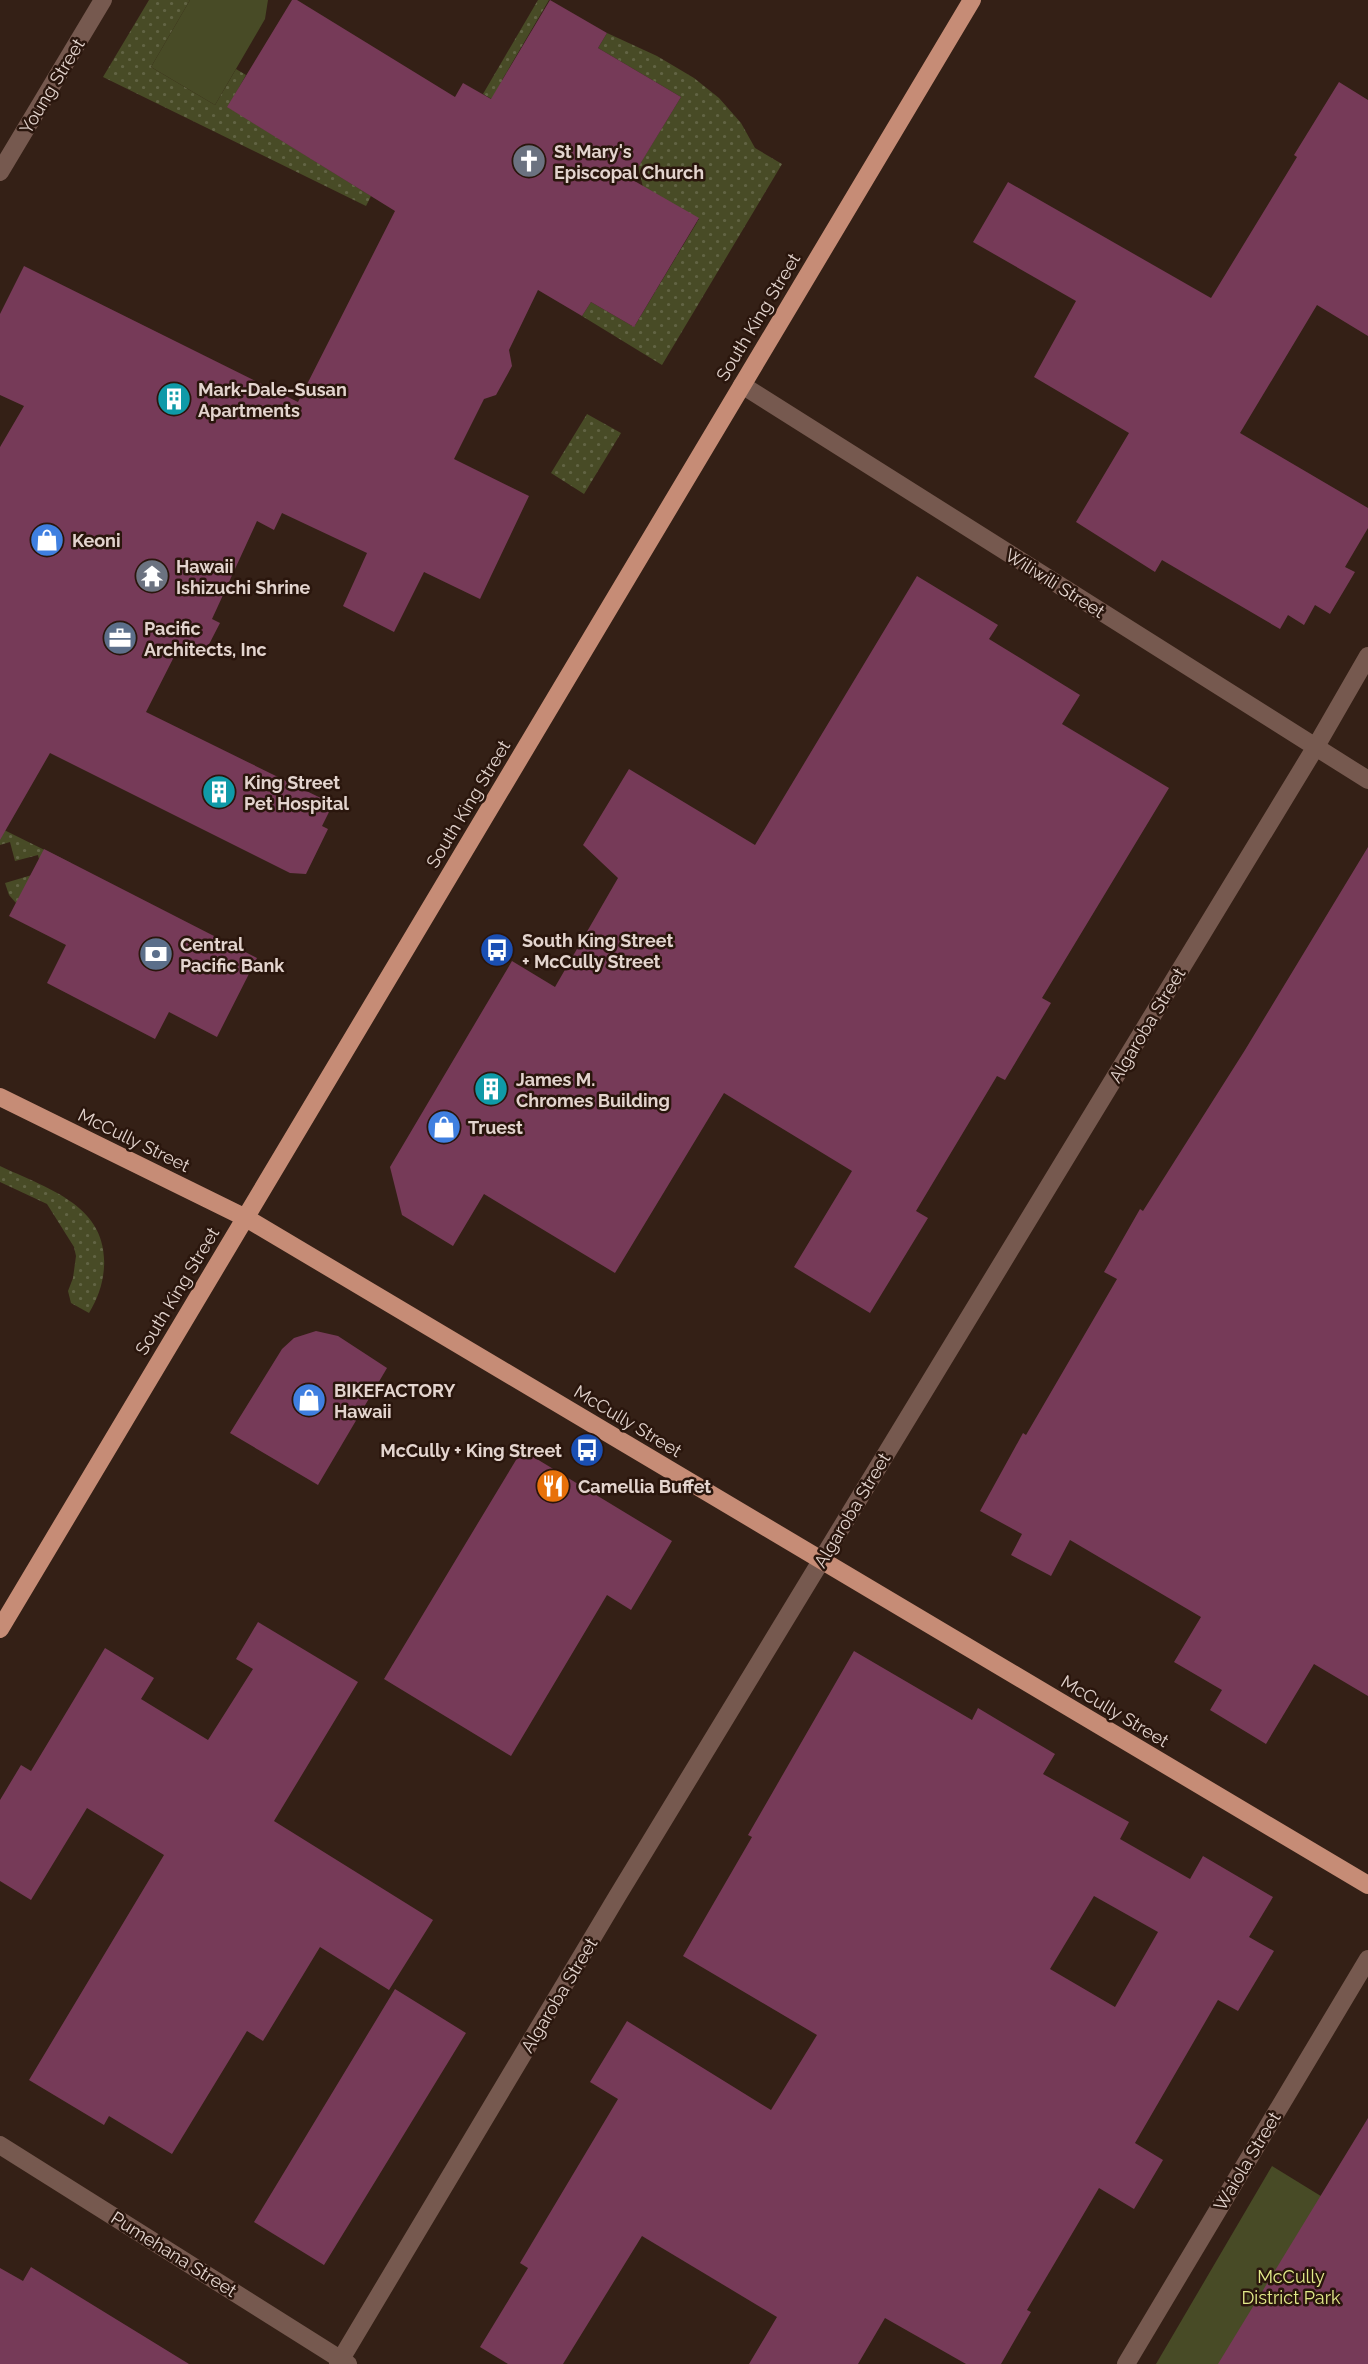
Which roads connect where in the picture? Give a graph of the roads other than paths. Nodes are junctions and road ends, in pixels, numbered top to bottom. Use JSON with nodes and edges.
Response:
{"nodes":[{"id":1,"x":103,"y":0,"type":"edge"},
{"id":2,"x":972,"y":0,"type":"edge"},
{"id":3,"x":0,"y":172,"type":"edge"},
{"id":4,"x":742,"y":385,"type":"junction"},
{"id":5,"x":1368,"y":656,"type":"edge"},
{"id":6,"x":1315,"y":748,"type":"junction"},
{"id":7,"x":1368,"y":780,"type":"edge"},
{"id":8,"x":0,"y":1097,"type":"edge"},
{"id":9,"x":246,"y":1218,"type":"junction"},
{"id":10,"x":822,"y":1560,"type":"junction"},
{"id":11,"x":0,"y":1629,"type":"edge"},
{"id":12,"x":1368,"y":1885,"type":"edge"},
{"id":13,"x":1368,"y":1959,"type":"edge"},
{"id":14,"x":0,"y":2145,"type":"edge"},
{"id":15,"x":342,"y":2363,"type":"edge"},
{"id":16,"x":1126,"y":2364,"type":"edge"}],
"edges":[{"from":1,"to":3,"type":"street","name":"Young Street"},
{"from":2,"to":4,"type":"main road","name":"South King Street"},
{"from":4,"to":6,"type":"street","name":"Wiliwili Street"},
{"from":4,"to":9,"type":"main road","name":"South King Street"},
{"from":5,"to":6,"type":"street","name":"Algaroba Street"},
{"from":6,"to":7,"type":"street","name":"Wiliwili Street"},
{"from":6,"to":10,"type":"street","name":"Algaroba Street"},
{"from":8,"to":9,"type":"main road","name":"McCully Street"},
{"from":9,"to":10,"type":"main road","name":"McCully Street"},
{"from":9,"to":11,"type":"main road","name":"South King Street"},
{"from":10,"to":12,"type":"main road","name":"McCully Street"},
{"from":10,"to":15,"type":"street","name":"Algaroba Street"},
{"from":13,"to":16,"type":"street","name":"Waiola Street"},
{"from":14,"to":15,"type":"street","name":"Pumehana Street"}]}
